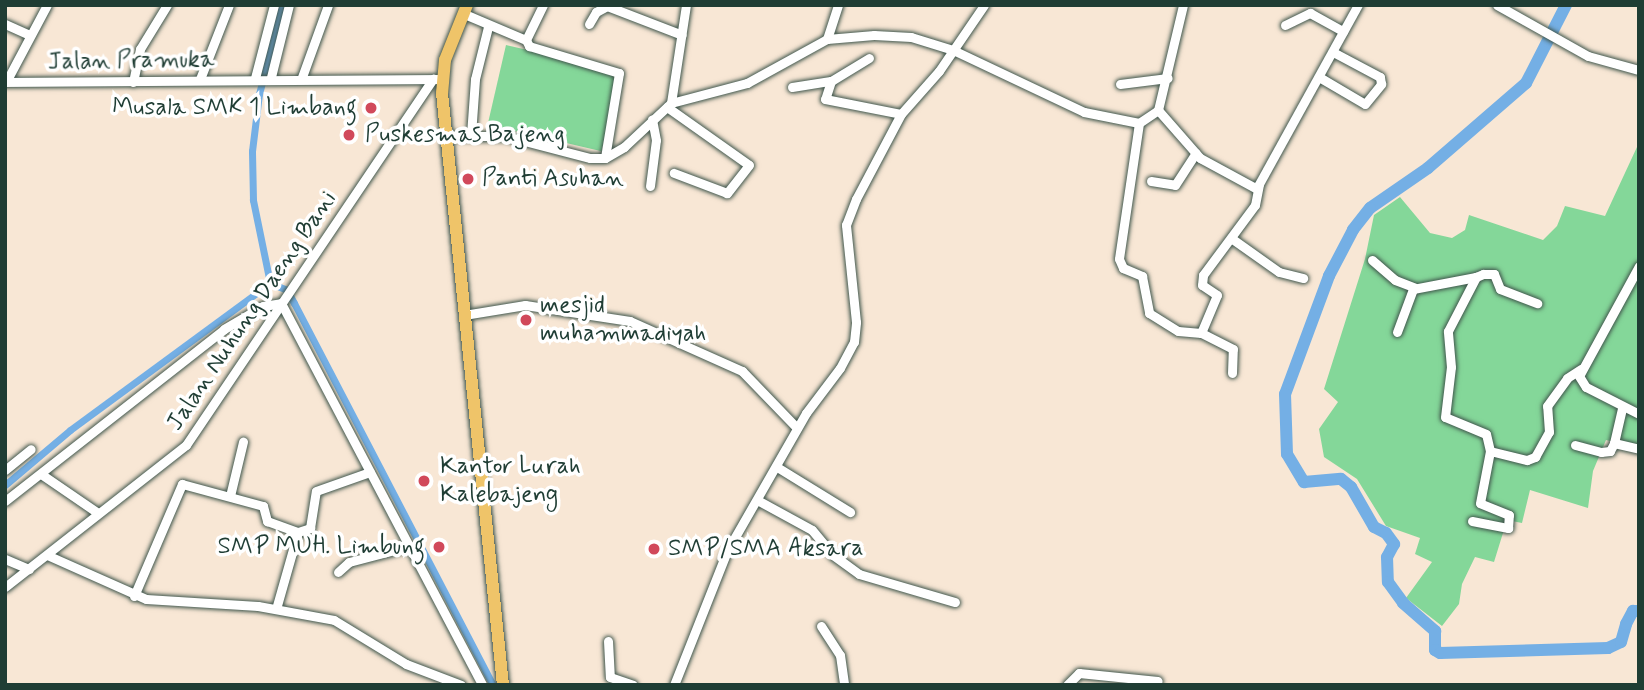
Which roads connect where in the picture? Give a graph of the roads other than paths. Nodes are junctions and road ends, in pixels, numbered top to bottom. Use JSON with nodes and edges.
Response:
{"nodes":[{"id":1,"x":47,"y":5,"type":"edge"},
{"id":2,"x":167,"y":5,"type":"edge"},
{"id":3,"x":229,"y":5,"type":"edge"},
{"id":4,"x":274,"y":5,"type":"edge"},
{"id":5,"x":289,"y":5,"type":"edge"},
{"id":6,"x":328,"y":5,"type":"edge"},
{"id":7,"x":543,"y":5,"type":"edge"},
{"id":8,"x":686,"y":5,"type":"edge"},
{"id":9,"x":838,"y":5,"type":"edge"},
{"id":10,"x":984,"y":5,"type":"edge"},
{"id":11,"x":1183,"y":5,"type":"edge"},
{"id":12,"x":1358,"y":5,"type":"edge"},
{"id":13,"x":1497,"y":5,"type":"edge"},
{"id":14,"x":465,"y":9,"type":"edge"},
{"id":15,"x":5,"y":24,"type":"edge"},
{"id":16,"x":589,"y":24,"type":"dead end"},
{"id":17,"x":1285,"y":25,"type":"dead end"},
{"id":18,"x":488,"y":27,"type":"junction"},
{"id":19,"x":1343,"y":31,"type":"junction"},
{"id":20,"x":30,"y":35,"type":"junction"},
{"id":21,"x":682,"y":35,"type":"junction"},
{"id":22,"x":828,"y":39,"type":"junction"},
{"id":23,"x":526,"y":40,"type":"junction"},
{"id":24,"x":953,"y":50,"type":"junction"},
{"id":25,"x":1333,"y":51,"type":"junction"},
{"id":26,"x":869,"y":58,"type":"dead end"},
{"id":27,"x":1639,"y":70,"type":"edge"},
{"id":28,"x":302,"y":77,"type":"junction"},
{"id":29,"x":1319,"y":77,"type":"junction"},
{"id":30,"x":263,"y":78,"type":"junction"},
{"id":31,"x":1168,"y":78,"type":"junction"},
{"id":32,"x":200,"y":79,"type":"junction"},
{"id":33,"x":438,"y":80,"type":"junction"},
{"id":34,"x":831,"y":81,"type":"junction"},
{"id":35,"x":6,"y":82,"type":"edge"},
{"id":36,"x":133,"y":82,"type":"junction"},
{"id":37,"x":1120,"y":84,"type":"dead end"},
{"id":38,"x":792,"y":87,"type":"dead end"},
{"id":39,"x":669,"y":105,"type":"junction"},
{"id":40,"x":1158,"y":110,"type":"junction"},
{"id":41,"x":901,"y":114,"type":"junction"},
{"id":42,"x":652,"y":119,"type":"junction"},
{"id":43,"x":1139,"y":123,"type":"junction"},
{"id":44,"x":471,"y":135,"type":"junction"},
{"id":45,"x":446,"y":136,"type":"junction"},
{"id":46,"x":1196,"y":153,"type":"junction"},
{"id":47,"x":605,"y":158,"type":"junction"},
{"id":48,"x":674,"y":173,"type":"dead end"},
{"id":49,"x":1151,"y":181,"type":"dead end"},
{"id":50,"x":650,"y":186,"type":"dead end"},
{"id":51,"x":1256,"y":189,"type":"junction"},
{"id":52,"x":1231,"y":237,"type":"junction"},
{"id":53,"x":1372,"y":260,"type":"dead end"},
{"id":54,"x":1639,"y":266,"type":"edge"},
{"id":55,"x":1476,"y":277,"type":"junction"},
{"id":56,"x":1303,"y":278,"type":"dead end"},
{"id":57,"x":1416,"y":288,"type":"junction"},
{"id":58,"x":282,"y":301,"type":"junction"},
{"id":59,"x":1537,"y":303,"type":"dead end"},
{"id":60,"x":464,"y":315,"type":"junction"},
{"id":61,"x":1397,"y":332,"type":"dead end"},
{"id":62,"x":1202,"y":333,"type":"junction"},
{"id":63,"x":1581,"y":369,"type":"junction"},
{"id":64,"x":1232,"y":373,"type":"dead end"},
{"id":65,"x":1622,"y":408,"type":"junction"},
{"id":66,"x":1639,"y":414,"type":"edge"},
{"id":67,"x":797,"y":428,"type":"junction"},
{"id":68,"x":243,"y":442,"type":"dead end"},
{"id":69,"x":1614,"y":443,"type":"junction"},
{"id":70,"x":1575,"y":446,"type":"dead end"},
{"id":71,"x":31,"y":449,"type":"dead end"},
{"id":72,"x":1639,"y":449,"type":"edge"},
{"id":73,"x":1490,"y":451,"type":"junction"},
{"id":74,"x":777,"y":467,"type":"junction"},
{"id":75,"x":5,"y":470,"type":"edge"},
{"id":76,"x":370,"y":472,"type":"junction"},
{"id":77,"x":41,"y":474,"type":"junction"},
{"id":78,"x":230,"y":496,"type":"junction"},
{"id":79,"x":759,"y":500,"type":"junction"},
{"id":80,"x":5,"y":501,"type":"edge"},
{"id":81,"x":850,"y":512,"type":"dead end"},
{"id":82,"x":99,"y":513,"type":"junction"},
{"id":83,"x":1472,"y":521,"type":"dead end"},
{"id":84,"x":298,"y":533,"type":"junction"},
{"id":85,"x":410,"y":546,"type":"junction"},
{"id":86,"x":47,"y":555,"type":"junction"},
{"id":87,"x":5,"y":559,"type":"edge"},
{"id":88,"x":29,"y":569,"type":"junction"},
{"id":89,"x":338,"y":572,"type":"dead end"},
{"id":90,"x":5,"y":587,"type":"edge"},
{"id":91,"x":134,"y":596,"type":"junction"},
{"id":92,"x":955,"y":602,"type":"dead end"},
{"id":93,"x":275,"y":609,"type":"junction"},
{"id":94,"x":821,"y":626,"type":"dead end"},
{"id":95,"x":608,"y":641,"type":"dead end"},
{"id":96,"x":1158,"y":681,"type":"dead end"},
{"id":97,"x":461,"y":685,"type":"edge"},
{"id":98,"x":482,"y":685,"type":"edge"},
{"id":99,"x":503,"y":685,"type":"edge"},
{"id":100,"x":633,"y":685,"type":"edge"},
{"id":101,"x":674,"y":685,"type":"edge"},
{"id":102,"x":844,"y":685,"type":"edge"},
{"id":103,"x":1067,"y":685,"type":"edge"}],
"edges":[{"from":1,"to":20,"type":"street"},
{"from":2,"to":36,"type":"street"},
{"from":3,"to":32,"type":"street"},
{"from":4,"to":30,"type":"street"},
{"from":5,"to":30,"type":"street"},
{"from":6,"to":28,"type":"street"},
{"from":7,"to":23,"type":"street"},
{"from":8,"to":21,"type":"street"},
{"from":9,"to":22,"type":"street"},
{"from":10,"to":24,"type":"street"},
{"from":11,"to":31,"type":"street"},
{"from":12,"to":19,"type":"street"},
{"from":13,"to":27,"type":"street"},
{"from":14,"to":18,"type":"street"},
{"from":14,"to":33,"type":"highway"},
{"from":15,"to":20,"type":"street"},
{"from":16,"to":21,"type":"street"},
{"from":17,"to":19,"type":"street"},
{"from":18,"to":23,"type":"street"},
{"from":18,"to":44,"type":"street"},
{"from":19,"to":25,"type":"street"},
{"from":20,"to":35,"type":"street"},
{"from":21,"to":39,"type":"street"},
{"from":22,"to":24,"type":"street"},
{"from":22,"to":39,"type":"street"},
{"from":23,"to":47,"type":"street"},
{"from":24,"to":41,"type":"street"},
{"from":24,"to":43,"type":"street"},
{"from":25,"to":29,"type":"street"},
{"from":25,"to":29,"type":"street"},
{"from":26,"to":34,"type":"street"},
{"from":28,"to":30,"type":"street","name":"Jalan Pramuka"},
{"from":28,"to":33,"type":"street","name":"Jalan Pramuka"},
{"from":29,"to":51,"type":"street"},
{"from":30,"to":32,"type":"street","name":"Jalan Pramuka"},
{"from":31,"to":37,"type":"street"},
{"from":31,"to":40,"type":"street"},
{"from":32,"to":36,"type":"street","name":"Jalan Pramuka"},
{"from":33,"to":45,"type":"highway"},
{"from":33,"to":58,"type":"street","name":"Jalan Nuhung Daeng Bani"},
{"from":34,"to":38,"type":"street"},
{"from":34,"to":41,"type":"street"},
{"from":35,"to":36,"type":"street","name":"Jalan Pramuka"},
{"from":39,"to":42,"type":"street"},
{"from":39,"to":48,"type":"street"},
{"from":40,"to":43,"type":"street"},
{"from":40,"to":46,"type":"street"},
{"from":41,"to":67,"type":"street"},
{"from":42,"to":47,"type":"street"},
{"from":42,"to":50,"type":"street"},
{"from":43,"to":62,"type":"street"},
{"from":44,"to":45,"type":"street"},
{"from":44,"to":47,"type":"street"},
{"from":45,"to":60,"type":"highway"},
{"from":46,"to":49,"type":"street"},
{"from":46,"to":51,"type":"street"},
{"from":51,"to":52,"type":"street"},
{"from":52,"to":56,"type":"street"},
{"from":52,"to":62,"type":"street"},
{"from":53,"to":57,"type":"street"},
{"from":54,"to":63,"type":"street"},
{"from":55,"to":57,"type":"street"},
{"from":55,"to":59,"type":"street"},
{"from":55,"to":73,"type":"street"},
{"from":57,"to":61,"type":"street"},
{"from":58,"to":76,"type":"street"},
{"from":58,"to":77,"type":"street"},
{"from":58,"to":82,"type":"street","name":"Jalan Nuhung Daeng Bani"},
{"from":60,"to":67,"type":"street"},
{"from":60,"to":99,"type":"highway"},
{"from":62,"to":64,"type":"street"},
{"from":63,"to":65,"type":"street"},
{"from":63,"to":73,"type":"street"},
{"from":65,"to":66,"type":"street"},
{"from":65,"to":69,"type":"street"},
{"from":67,"to":74,"type":"street"},
{"from":68,"to":78,"type":"street"},
{"from":69,"to":70,"type":"street"},
{"from":69,"to":72,"type":"street"},
{"from":71,"to":75,"type":"street"},
{"from":73,"to":83,"type":"street"},
{"from":74,"to":79,"type":"street"},
{"from":74,"to":81,"type":"street"},
{"from":76,"to":84,"type":"street"},
{"from":76,"to":85,"type":"street"},
{"from":77,"to":80,"type":"street"},
{"from":77,"to":82,"type":"street"},
{"from":78,"to":84,"type":"street"},
{"from":78,"to":91,"type":"street"},
{"from":79,"to":92,"type":"street"},
{"from":79,"to":101,"type":"street"},
{"from":82,"to":86,"type":"street","name":"Jalan Nuhung Daeng Bani"},
{"from":84,"to":93,"type":"street"},
{"from":85,"to":89,"type":"street"},
{"from":85,"to":98,"type":"street"},
{"from":86,"to":88,"type":"street","name":"Jalan Nuhung Daeng Bani"},
{"from":86,"to":91,"type":"street"},
{"from":87,"to":88,"type":"street"},
{"from":88,"to":90,"type":"street","name":"Jalan Nuhung Daeng Bani"},
{"from":91,"to":93,"type":"street"},
{"from":93,"to":97,"type":"street"},
{"from":94,"to":102,"type":"street"},
{"from":95,"to":100,"type":"street"},
{"from":96,"to":103,"type":"street"}]}
